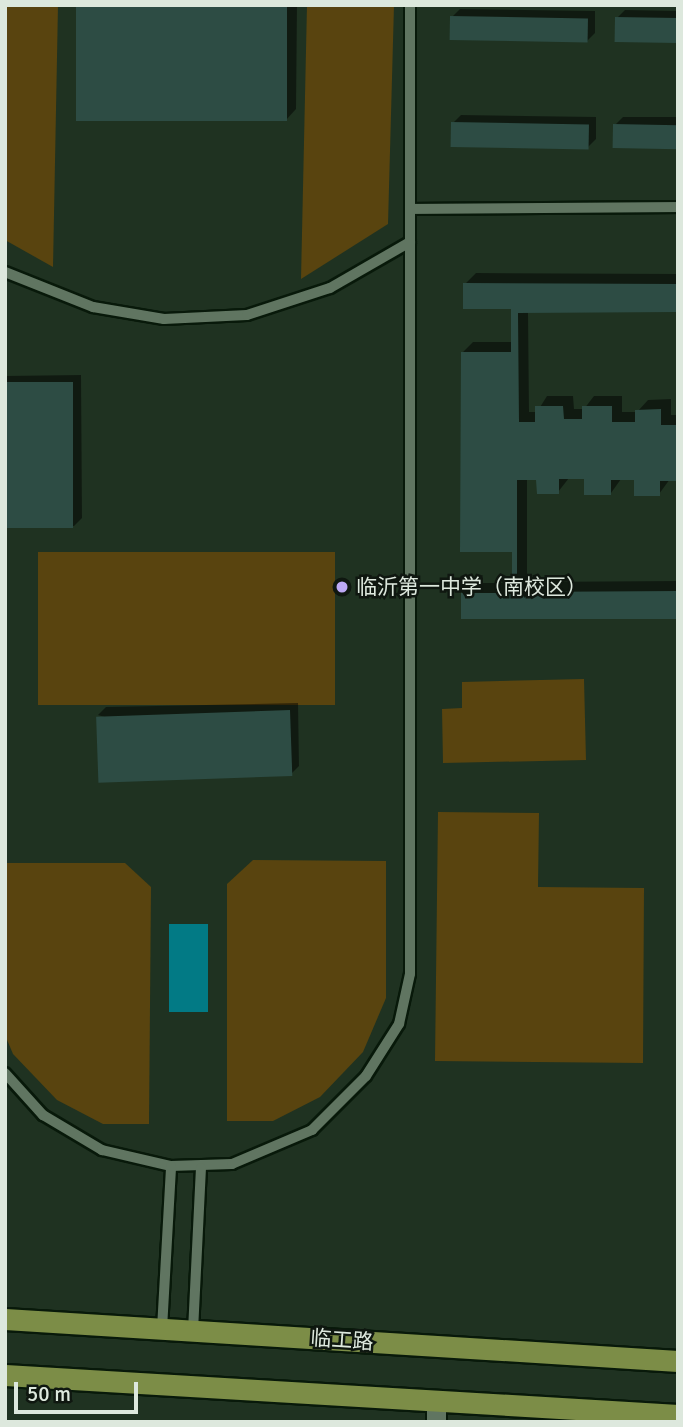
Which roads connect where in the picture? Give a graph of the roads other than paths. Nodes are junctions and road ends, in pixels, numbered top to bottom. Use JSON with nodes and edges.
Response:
{"nodes":[{"id":1,"x":410,"y":5,"type":"edge"},
{"id":2,"x":678,"y":207,"type":"edge"},
{"id":3,"x":410,"y":209,"type":"junction"},
{"id":4,"x":410,"y":242,"type":"junction"},
{"id":5,"x":5,"y":272,"type":"edge"},
{"id":6,"x":5,"y":1073,"type":"edge"},
{"id":7,"x":171,"y":1166,"type":"junction"},
{"id":8,"x":201,"y":1168,"type":"junction"},
{"id":9,"x":5,"y":1320,"type":"edge"},
{"id":10,"x":162,"y":1329,"type":"junction"},
{"id":11,"x":193,"y":1331,"type":"junction"},
{"id":12,"x":678,"y":1361,"type":"edge"},
{"id":13,"x":5,"y":1375,"type":"edge"},
{"id":14,"x":436,"y":1411,"type":"edge"},
{"id":15,"x":678,"y":1415,"type":"edge"}],
"edges":[{"from":1,"to":3,"type":"lane"},
{"from":2,"to":3,"type":"lane"},
{"from":3,"to":4,"type":"lane"},
{"from":4,"to":5,"type":"lane"},
{"from":4,"to":8,"type":"lane"},
{"from":6,"to":7,"type":"lane"},
{"from":7,"to":8,"type":"lane"},
{"from":7,"to":10,"type":"lane"},
{"from":8,"to":11,"type":"lane"},
{"from":9,"to":10,"type":"main road","name":"临工路"},
{"from":10,"to":11,"type":"main road","name":"临工路"},
{"from":11,"to":12,"type":"main road","name":"临工路"},
{"from":13,"to":14,"type":"main road"},
{"from":14,"to":15,"type":"main road"}]}
